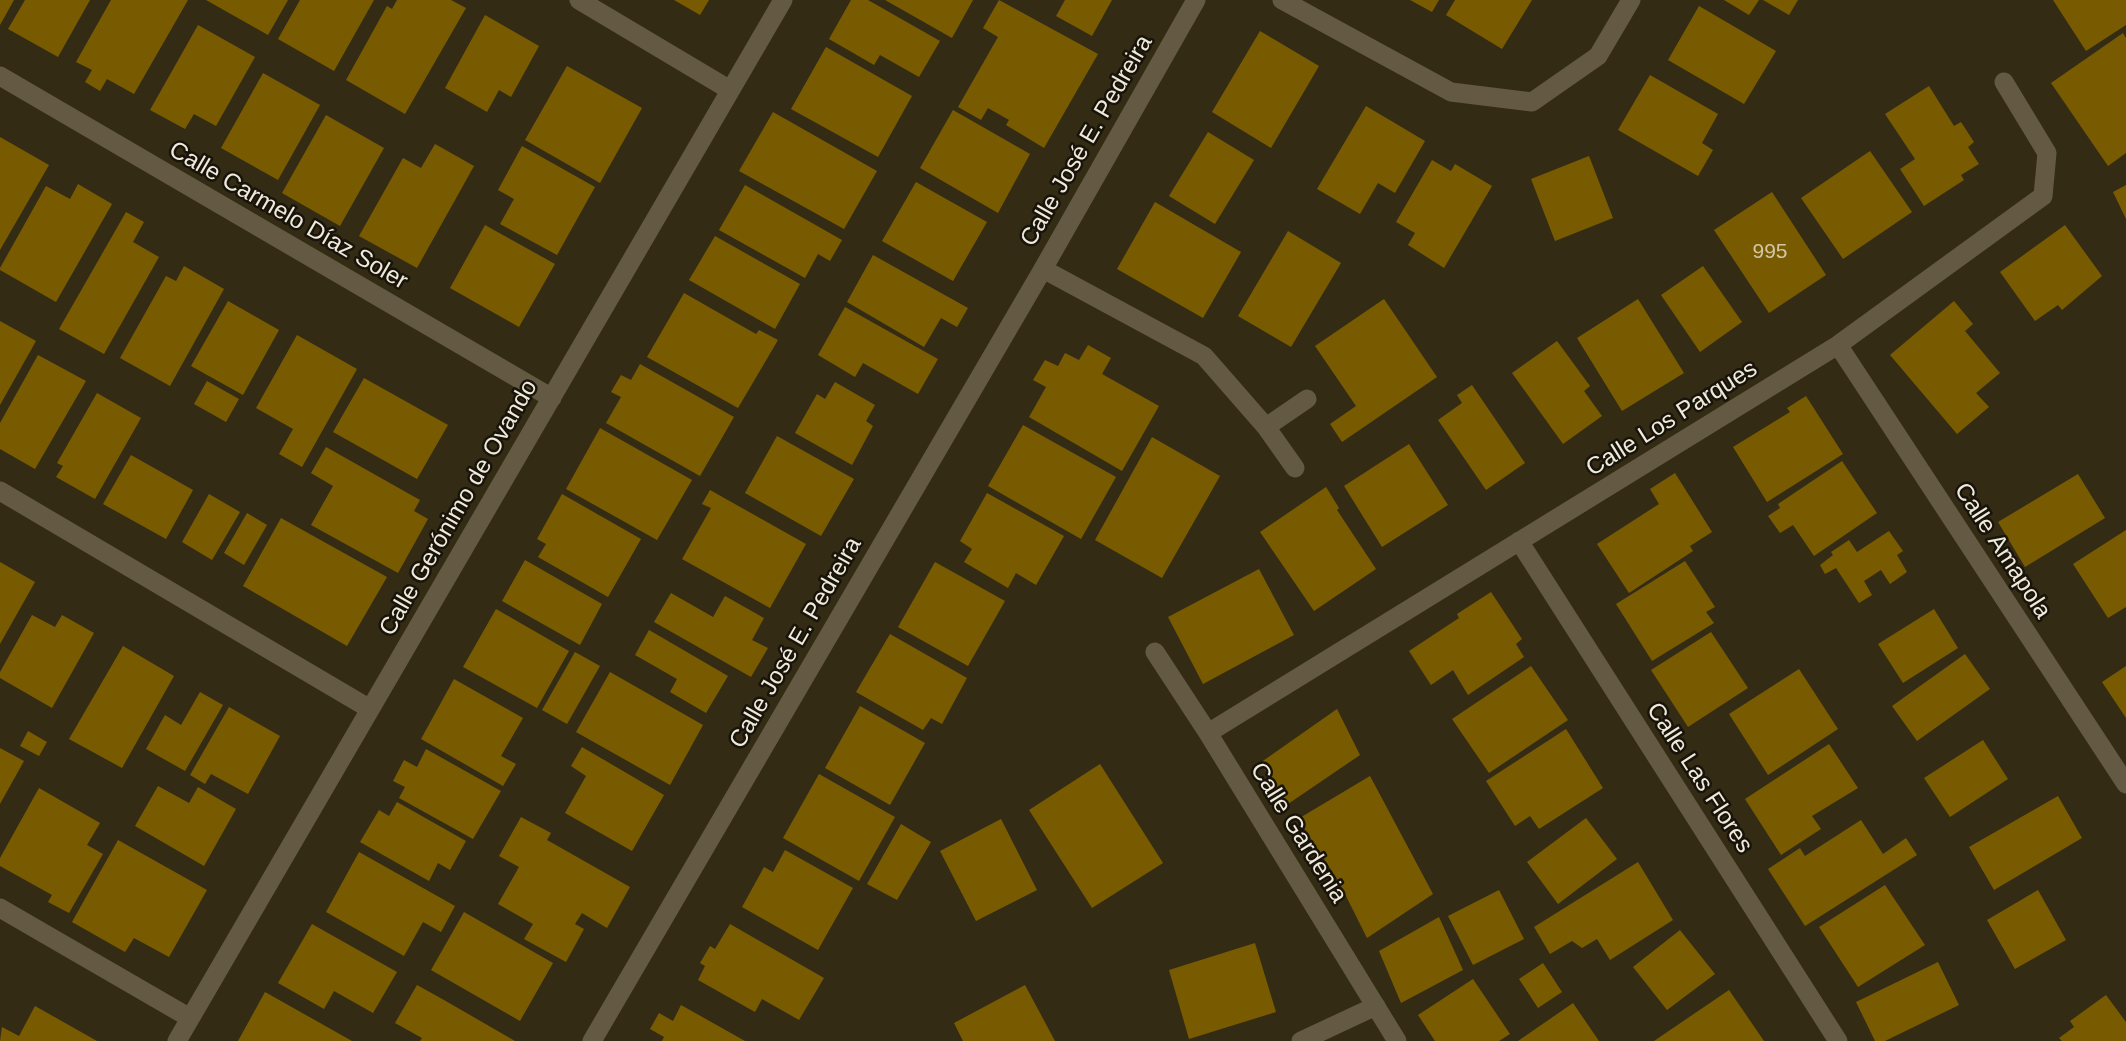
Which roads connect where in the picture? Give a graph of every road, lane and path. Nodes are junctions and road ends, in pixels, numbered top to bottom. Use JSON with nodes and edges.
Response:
{"nodes":[{"id":1,"x":579,"y":0,"type":"edge"},
{"id":2,"x":783,"y":0,"type":"edge"},
{"id":3,"x":1196,"y":0,"type":"edge"},
{"id":4,"x":1283,"y":0,"type":"edge"},
{"id":5,"x":1631,"y":0,"type":"edge"},
{"id":6,"x":0,"y":76,"type":"edge"},
{"id":7,"x":2004,"y":82,"type":"dead end"},
{"id":8,"x":730,"y":90,"type":"junction"},
{"id":9,"x":1042,"y":269,"type":"junction"},
{"id":10,"x":1838,"y":345,"type":"junction"},
{"id":11,"x":552,"y":398,"type":"junction"},
{"id":12,"x":1307,"y":399,"type":"dead end"},
{"id":13,"x":1266,"y":427,"type":"junction"},
{"id":14,"x":1295,"y":468,"type":"dead end"},
{"id":15,"x":0,"y":491,"type":"edge"},
{"id":16,"x":1519,"y":541,"type":"junction"},
{"id":17,"x":1155,"y":652,"type":"dead end"},
{"id":18,"x":370,"y":709,"type":"junction"},
{"id":19,"x":1208,"y":733,"type":"junction"},
{"id":20,"x":2126,"y":784,"type":"edge"},
{"id":21,"x":0,"y":908,"type":"edge"},
{"id":22,"x":1376,"y":1006,"type":"junction"},
{"id":23,"x":190,"y":1018,"type":"junction"},
{"id":24,"x":177,"y":1041,"type":"edge"},
{"id":25,"x":592,"y":1041,"type":"edge"},
{"id":26,"x":1301,"y":1041,"type":"edge"},
{"id":27,"x":1397,"y":1041,"type":"edge"},
{"id":28,"x":1838,"y":1041,"type":"edge"}],
"edges":[{"from":1,"to":8,"type":"street"},
{"from":2,"to":8,"type":"street","name":"Calle Gerónimo de Ovando"},
{"from":3,"to":9,"type":"street","name":"Calle José E. Pedreira"},
{"from":4,"to":5,"type":"street"},
{"from":6,"to":11,"type":"street","name":"Calle Carmelo Díaz Soler"},
{"from":7,"to":10,"type":"street","name":"Calle Los Parques"},
{"from":8,"to":11,"type":"street","name":"Calle Gerónimo de Ovando"},
{"from":9,"to":13,"type":"street","name":"Calle José E. Pedreira"},
{"from":9,"to":25,"type":"street","name":"Calle José E. Pedreira"},
{"from":10,"to":16,"type":"street","name":"Calle Los Parques"},
{"from":10,"to":20,"type":"street","name":"Calle Amapola"},
{"from":11,"to":18,"type":"street","name":"Calle Gerónimo de Ovando"},
{"from":12,"to":13,"type":"street"},
{"from":13,"to":14,"type":"street","name":"Calle José E. Pedreira"},
{"from":15,"to":18,"type":"street"},
{"from":16,"to":19,"type":"street","name":"Calle Los Parques"},
{"from":16,"to":28,"type":"street","name":"Calle Las Flores"},
{"from":17,"to":19,"type":"street","name":"Calle Gardenia"},
{"from":18,"to":23,"type":"street","name":"Calle Gerónimo de Ovando"},
{"from":19,"to":22,"type":"street","name":"Calle Gardenia"},
{"from":21,"to":23,"type":"street"},
{"from":22,"to":26,"type":"street"},
{"from":22,"to":27,"type":"street","name":"Calle Gardenia"},
{"from":23,"to":24,"type":"street","name":"Calle Gerónimo de Ovando"}]}
